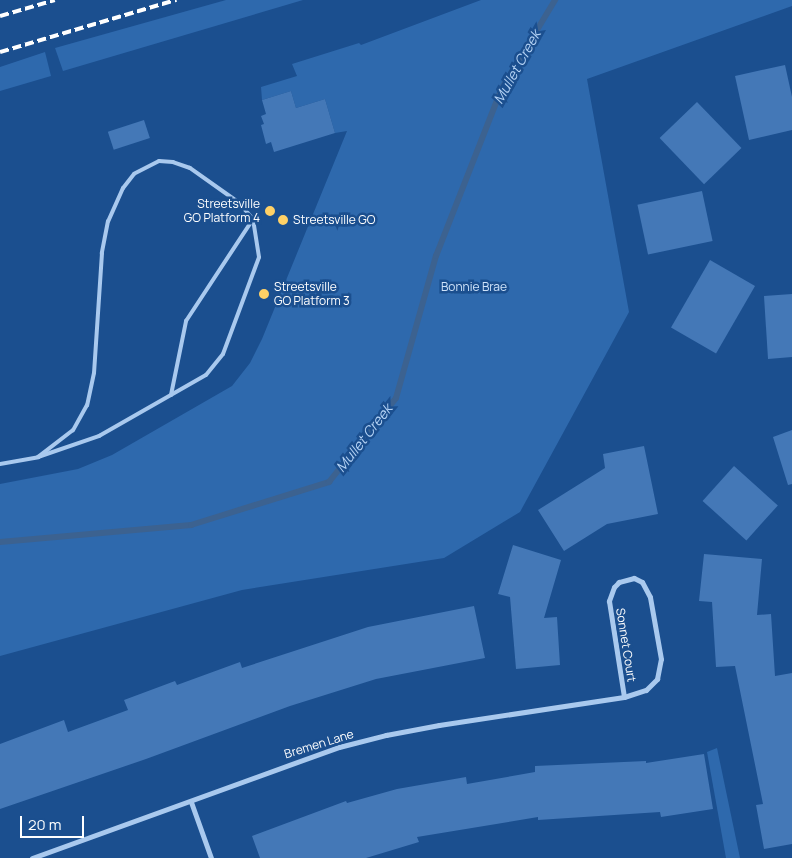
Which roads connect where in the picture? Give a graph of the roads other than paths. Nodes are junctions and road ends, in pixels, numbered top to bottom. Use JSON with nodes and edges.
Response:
{"nodes":[{"id":1,"x":253,"y":219,"type":"junction"},
{"id":2,"x":171,"y":395,"type":"junction"},
{"id":3,"x":38,"y":458,"type":"junction"},
{"id":4,"x":0,"y":464,"type":"edge"},
{"id":5,"x":624,"y":697,"type":"junction"},
{"id":6,"x":190,"y":802,"type":"junction"},
{"id":7,"x":32,"y":858,"type":"edge"},
{"id":8,"x":211,"y":858,"type":"edge"}],
"edges":[{"from":1,"to":2,"type":"lane"},
{"from":1,"to":2,"type":"lane"},
{"from":1,"to":3,"type":"lane"},
{"from":2,"to":3,"type":"lane"},
{"from":3,"to":4,"type":"lane"},
{"from":5,"to":5,"type":"street","name":"Sonnet Court"},
{"from":5,"to":6,"type":"street","name":"Bremen Lane"},
{"from":6,"to":7,"type":"street","name":"Bremen Lane"},
{"from":6,"to":8,"type":"street"}]}
